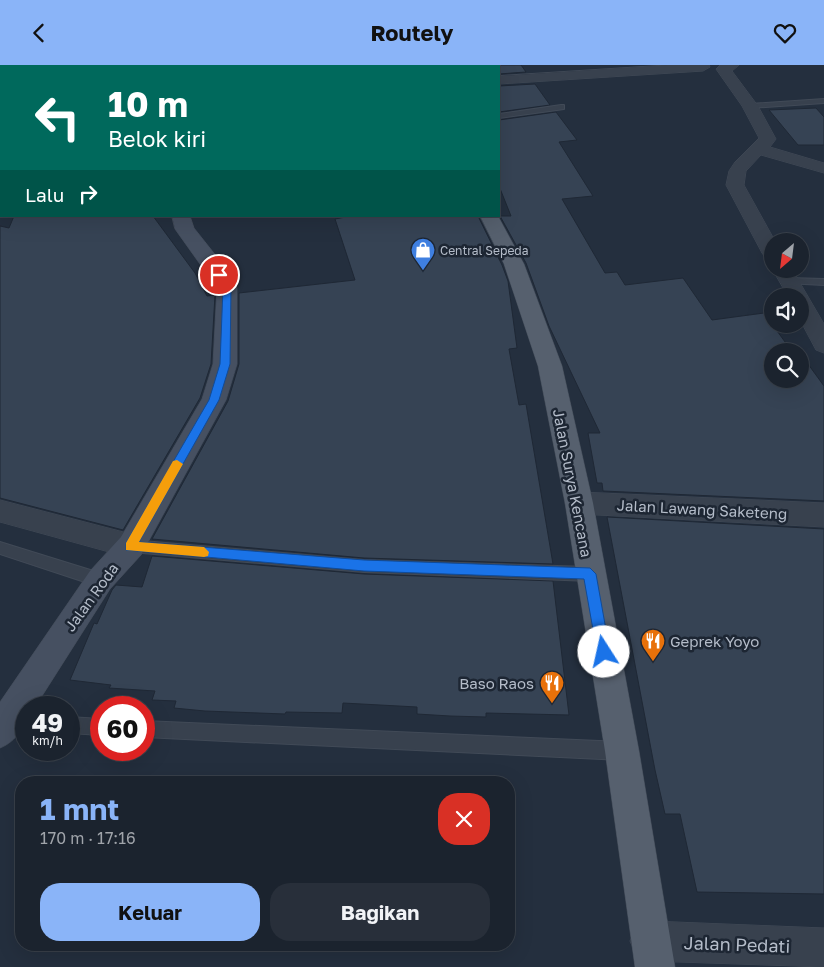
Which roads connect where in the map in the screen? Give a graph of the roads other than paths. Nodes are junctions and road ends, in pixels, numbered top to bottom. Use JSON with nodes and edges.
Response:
{"nodes":[{"id":1,"x":703,"y":67,"type":"dead end"},
{"id":2,"x":727,"y":67,"type":"edge"},
{"id":3,"x":500,"y":80,"type":"edge"},
{"id":4,"x":0,"y":99,"type":"edge"},
{"id":5,"x":824,"y":101,"type":"edge"},
{"id":6,"x":750,"y":106,"type":"junction"},
{"id":7,"x":561,"y":107,"type":"dead end"},
{"id":8,"x":0,"y":108,"type":"edge"},
{"id":9,"x":500,"y":116,"type":"edge"},
{"id":10,"x":759,"y":149,"type":"junction"},
{"id":11,"x":824,"y":167,"type":"edge"},
{"id":12,"x":181,"y":217,"type":"edge"},
{"id":13,"x":490,"y":217,"type":"edge"},
{"id":14,"x":764,"y":240,"type":"edge"},
{"id":15,"x":790,"y":282,"type":"edge"},
{"id":16,"x":824,"y":282,"type":"edge"},
{"id":17,"x":809,"y":317,"type":"edge"},
{"id":18,"x":824,"y":345,"type":"edge"},
{"id":19,"x":579,"y":503,"type":"junction"},
{"id":20,"x":0,"y":511,"type":"edge"},
{"id":21,"x":824,"y":515,"type":"edge"},
{"id":22,"x":130,"y":546,"type":"junction"},
{"id":23,"x":0,"y":548,"type":"edge"},
{"id":24,"x":590,"y":574,"type":"junction"},
{"id":25,"x":100,"y":579,"type":"junction"},
{"id":26,"x":10,"y":726,"type":"edge"},
{"id":27,"x":155,"y":730,"type":"edge"},
{"id":28,"x":622,"y":751,"type":"junction"},
{"id":29,"x":824,"y":948,"type":"edge"},
{"id":30,"x":652,"y":954,"type":"edge"}],
"edges":[{"from":1,"to":3,"type":"street"},
{"from":2,"to":6,"type":"street"},
{"from":4,"to":8,"type":"lane"},
{"from":5,"to":6,"type":"lane"},
{"from":6,"to":10,"type":"street"},
{"from":7,"to":9,"type":"lane"},
{"from":10,"to":11,"type":"street"},
{"from":10,"to":14,"type":"street"},
{"from":12,"to":22,"type":"street","name":"Jalan Roda"},
{"from":13,"to":19,"type":"main road","name":"Jalan Surya Kencana"},
{"from":15,"to":16,"type":"lane"},
{"from":17,"to":18,"type":"street"},
{"from":19,"to":21,"type":"street","name":"Jalan Lawang Saketeng"},
{"from":19,"to":24,"type":"main road","name":"Jalan Surya Kencana"},
{"from":20,"to":22,"type":"street"},
{"from":22,"to":24,"type":"lane"},
{"from":22,"to":25,"type":"street","name":"Jalan Roda"},
{"from":23,"to":25,"type":"lane"},
{"from":24,"to":28,"type":"main road","name":"Jalan Surya Kencana"},
{"from":25,"to":26,"type":"street","name":"Jalan Roda"},
{"from":27,"to":28,"type":"lane"},
{"from":28,"to":30,"type":"main road","name":"Jalan Surya Kencana"},
{"from":29,"to":30,"type":"street","name":"Jalan Pedati"}]}
